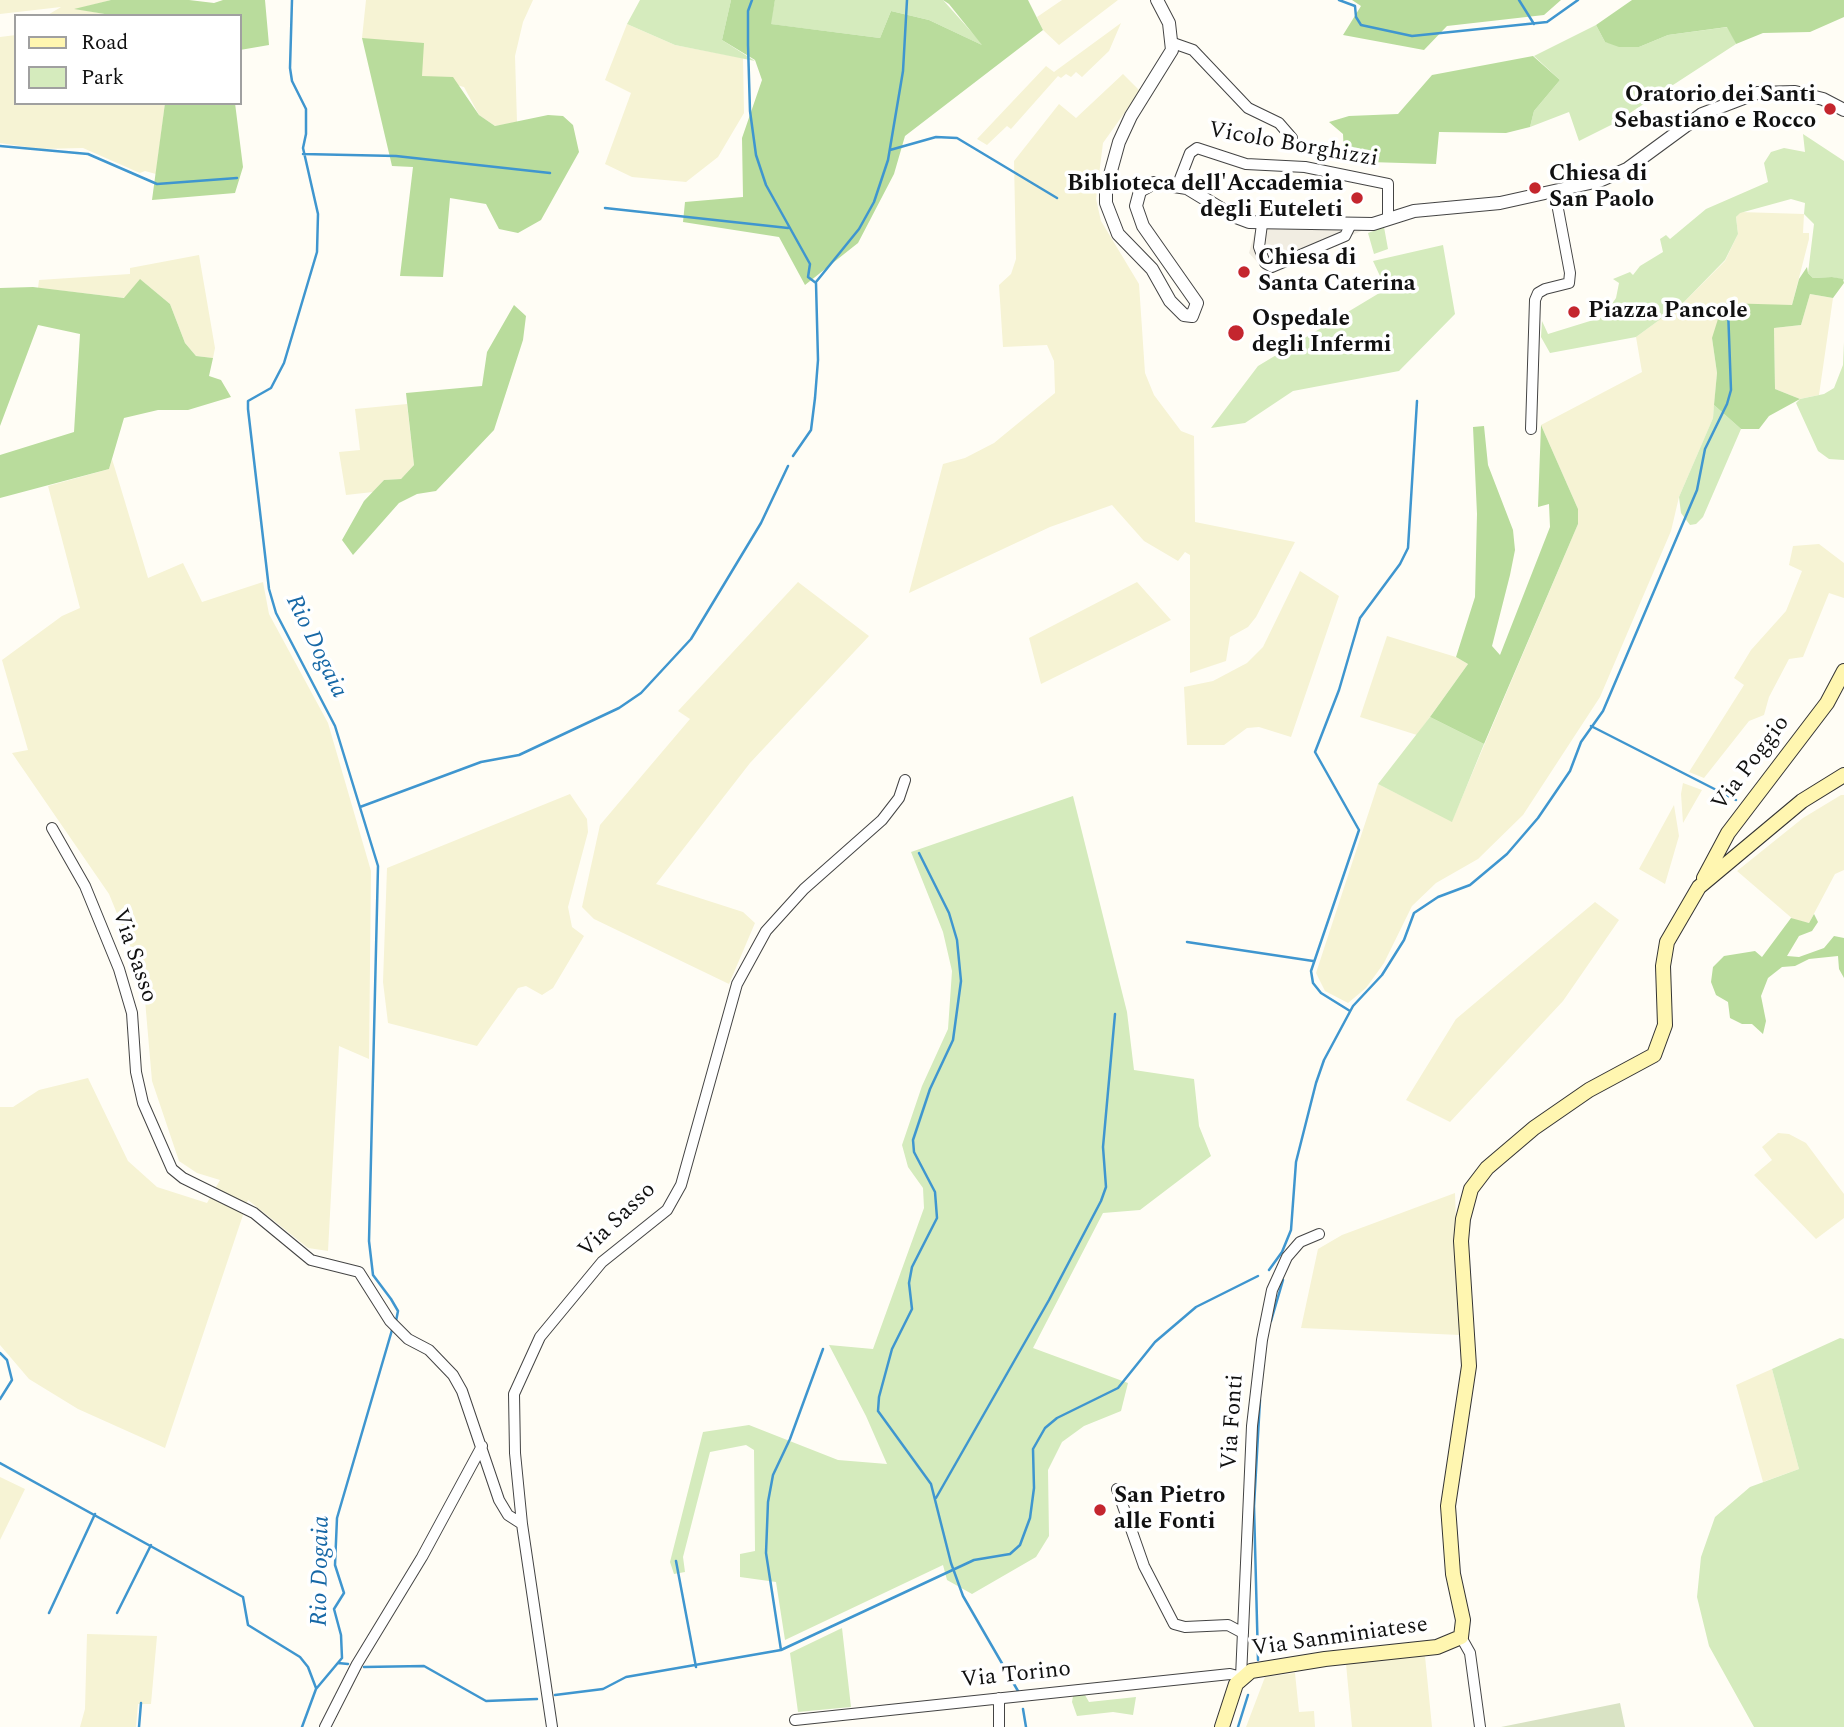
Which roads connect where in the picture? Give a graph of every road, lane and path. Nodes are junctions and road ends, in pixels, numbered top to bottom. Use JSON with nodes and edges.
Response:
{"nodes":[{"id":1,"x":1157,"y":0,"type":"edge"},
{"id":2,"x":1173,"y":43,"type":"junction"},
{"id":3,"x":1844,"y":110,"type":"edge"},
{"id":4,"x":1292,"y":138,"type":"dead end"},
{"id":5,"x":1178,"y":184,"type":"junction"},
{"id":6,"x":1555,"y":193,"type":"junction"},
{"id":7,"x":1388,"y":218,"type":"junction"},
{"id":8,"x":1262,"y":224,"type":"junction"},
{"id":9,"x":1351,"y":224,"type":"junction"},
{"id":10,"x":1531,"y":429,"type":"dead end"},
{"id":11,"x":1844,"y":671,"type":"edge"},
{"id":12,"x":1844,"y":775,"type":"edge"},
{"id":13,"x":905,"y":780,"type":"dead end"},
{"id":14,"x":52,"y":828,"type":"dead end"},
{"id":15,"x":1699,"y":887,"type":"junction"},
{"id":16,"x":1319,"y":1234,"type":"dead end"},
{"id":17,"x":482,"y":1446,"type":"junction"},
{"id":18,"x":1117,"y":1489,"type":"dead end"},
{"id":19,"x":522,"y":1524,"type":"junction"},
{"id":20,"x":1243,"y":1633,"type":"junction"},
{"id":21,"x":1461,"y":1637,"type":"junction"},
{"id":22,"x":1241,"y":1677,"type":"junction"},
{"id":23,"x":999,"y":1698,"type":"junction"},
{"id":24,"x":794,"y":1720,"type":"dead end"},
{"id":25,"x":838,"y":1721,"type":"edge"},
{"id":26,"x":325,"y":1727,"type":"edge"},
{"id":27,"x":552,"y":1727,"type":"edge"},
{"id":28,"x":999,"y":1727,"type":"edge"},
{"id":29,"x":1222,"y":1727,"type":"edge"},
{"id":30,"x":1479,"y":1727,"type":"edge"}],
"edges":[{"from":1,"to":2,"type":"street"},
{"from":2,"to":4,"type":"street"},
{"from":2,"to":5,"type":"street"},
{"from":3,"to":6,"type":"street"},
{"from":5,"to":7,"type":"street","name":"Vicolo Borghizzi"},
{"from":5,"to":8,"type":"street"},
{"from":6,"to":7,"type":"street"},
{"from":6,"to":10,"type":"street"},
{"from":7,"to":9,"type":"street"},
{"from":8,"to":9,"type":"street"},
{"from":8,"to":9,"type":"street"},
{"from":11,"to":15,"type":"main road","name":"Via Poggio"},
{"from":12,"to":15,"type":"main road","name":"Via Sanminiatese"},
{"from":13,"to":19,"type":"street","name":"Via Sasso"},
{"from":14,"to":17,"type":"street","name":"Via Sasso"},
{"from":15,"to":21,"type":"main road","name":"Via Sanminiatese"},
{"from":16,"to":20,"type":"street","name":"Via Fonti"},
{"from":17,"to":19,"type":"street","name":"Via Sasso"},
{"from":17,"to":26,"type":"street"},
{"from":18,"to":20,"type":"street"},
{"from":19,"to":27,"type":"street"},
{"from":20,"to":22,"type":"street","name":"Via Fonti"},
{"from":21,"to":22,"type":"main road","name":"Via Sanminiatese"},
{"from":21,"to":30,"type":"street"},
{"from":22,"to":23,"type":"street","name":"Via Torino"},
{"from":22,"to":29,"type":"main road","name":"Via Sanminiatese"},
{"from":23,"to":25,"type":"street","name":"Via Torino"},
{"from":23,"to":28,"type":"street"},
{"from":24,"to":25,"type":"street","name":"Via Torino"}]}
